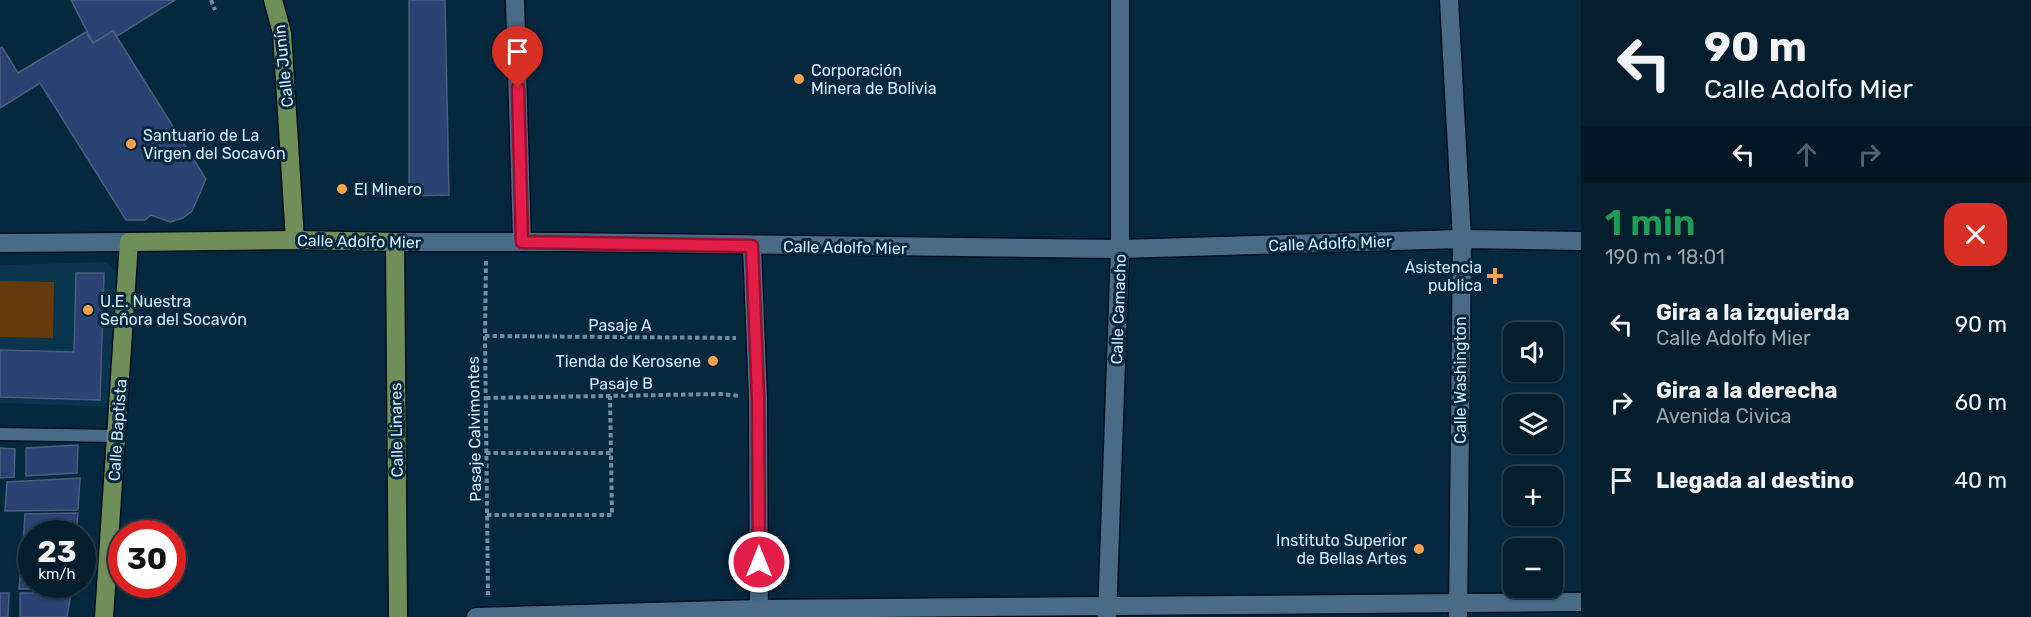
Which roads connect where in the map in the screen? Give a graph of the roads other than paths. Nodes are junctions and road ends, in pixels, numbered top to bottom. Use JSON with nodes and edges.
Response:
{"nodes":[{"id":1,"x":273,"y":0,"type":"edge"},
{"id":2,"x":515,"y":0,"type":"edge"},
{"id":3,"x":1120,"y":0,"type":"edge"},
{"id":4,"x":1449,"y":0,"type":"edge"},
{"id":5,"x":1462,"y":239,"type":"junction"},
{"id":6,"x":295,"y":240,"type":"junction"},
{"id":7,"x":1581,"y":241,"type":"edge"},
{"id":8,"x":129,"y":242,"type":"junction"},
{"id":9,"x":394,"y":242,"type":"junction"},
{"id":10,"x":522,"y":242,"type":"junction"},
{"id":11,"x":0,"y":243,"type":"edge"},
{"id":12,"x":752,"y":246,"type":"junction"},
{"id":13,"x":1120,"y":249,"type":"junction"},
{"id":14,"x":0,"y":434,"type":"edge"},
{"id":15,"x":117,"y":436,"type":"junction"},
{"id":16,"x":1581,"y":602,"type":"edge"},
{"id":17,"x":1458,"y":609,"type":"edge"},
{"id":18,"x":1107,"y":611,"type":"edge"},
{"id":19,"x":759,"y":613,"type":"edge"},
{"id":20,"x":104,"y":617,"type":"edge"},
{"id":21,"x":398,"y":617,"type":"edge"},
{"id":22,"x":482,"y":617,"type":"edge"}],
"edges":[{"from":1,"to":6,"type":"main road","name":"Calle Junín"},
{"from":2,"to":10,"type":"main road"},
{"from":3,"to":13,"type":"main road","name":"Calle Camacho"},
{"from":4,"to":5,"type":"main road","name":"Calle Washington"},
{"from":5,"to":7,"type":"main road","name":"Calle Adolfo Mier"},
{"from":5,"to":13,"type":"main road","name":"Calle Adolfo Mier"},
{"from":5,"to":17,"type":"main road","name":"Calle Washington"},
{"from":6,"to":8,"type":"main road","name":"Calle Adolfo Mier"},
{"from":6,"to":9,"type":"main road","name":"Calle Adolfo Mier"},
{"from":8,"to":11,"type":"main road","name":"Calle Adolfo Mier"},
{"from":8,"to":15,"type":"main road","name":"Calle Baptista"},
{"from":9,"to":10,"type":"main road","name":"Calle Adolfo Mier"},
{"from":9,"to":21,"type":"main road","name":"Calle Linares"},
{"from":10,"to":12,"type":"main road","name":"Calle Adolfo Mier"},
{"from":12,"to":13,"type":"main road","name":"Calle Adolfo Mier"},
{"from":12,"to":19,"type":"main road"},
{"from":13,"to":18,"type":"main road","name":"Calle Camacho"},
{"from":14,"to":15,"type":"lane"},
{"from":15,"to":20,"type":"main road","name":"Calle Baptista"},
{"from":16,"to":17,"type":"main road"},
{"from":17,"to":18,"type":"main road"},
{"from":18,"to":19,"type":"main road"},
{"from":19,"to":22,"type":"main road"}]}
